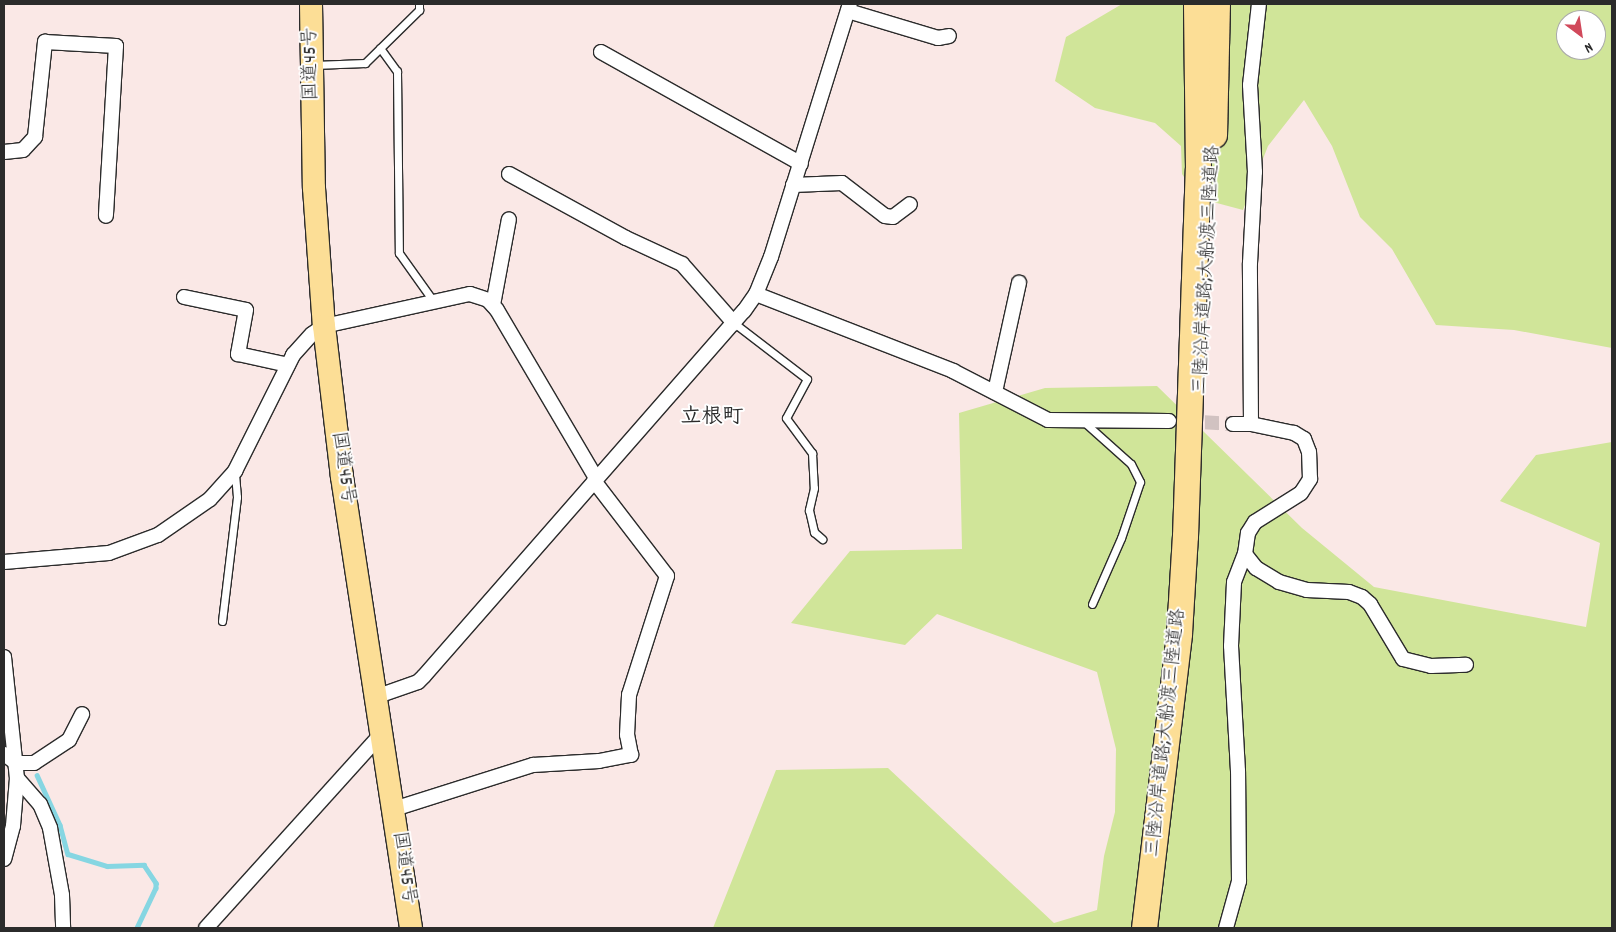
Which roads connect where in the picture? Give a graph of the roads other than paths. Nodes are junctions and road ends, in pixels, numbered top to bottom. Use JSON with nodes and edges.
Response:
{"nodes":[{"id":1,"x":311,"y":4,"type":"edge"},
{"id":2,"x":419,"y":4,"type":"edge"},
{"id":3,"x":1196,"y":4,"type":"edge"},
{"id":4,"x":1217,"y":4,"type":"edge"},
{"id":5,"x":1259,"y":4,"type":"edge"},
{"id":6,"x":849,"y":8,"type":"edge"},
{"id":7,"x":949,"y":36,"type":"dead end"},
{"id":8,"x":380,"y":48,"type":"junction"},
{"id":9,"x":601,"y":52,"type":"dead end"},
{"id":10,"x":311,"y":66,"type":"junction"},
{"id":11,"x":4,"y":152,"type":"edge"},
{"id":12,"x":800,"y":164,"type":"junction"},
{"id":13,"x":509,"y":174,"type":"dead end"},
{"id":14,"x":793,"y":185,"type":"junction"},
{"id":15,"x":910,"y":204,"type":"dead end"},
{"id":16,"x":106,"y":216,"type":"dead end"},
{"id":17,"x":509,"y":219,"type":"dead end"},
{"id":18,"x":1019,"y":283,"type":"dead end"},
{"id":19,"x":756,"y":294,"type":"junction"},
{"id":20,"x":184,"y":297,"type":"dead end"},
{"id":21,"x":487,"y":301,"type":"junction"},
{"id":22,"x":434,"y":302,"type":"junction"},
{"id":23,"x":734,"y":323,"type":"junction"},
{"id":24,"x":324,"y":326,"type":"junction"},
{"id":25,"x":288,"y":365,"type":"junction"},
{"id":26,"x":995,"y":392,"type":"junction"},
{"id":27,"x":1169,"y":421,"type":"tunnel mouth"},
{"id":28,"x":1084,"y":422,"type":"junction"},
{"id":29,"x":1233,"y":424,"type":"tunnel mouth"},
{"id":30,"x":1251,"y":424,"type":"junction"},
{"id":31,"x":235,"y":471,"type":"junction"},
{"id":32,"x":595,"y":480,"type":"junction"},
{"id":33,"x":1185,"y":536,"type":"junction"},
{"id":34,"x":822,"y":539,"type":"dead end"},
{"id":35,"x":1245,"y":554,"type":"junction"},
{"id":36,"x":4,"y":562,"type":"edge"},
{"id":37,"x":1092,"y":604,"type":"dead end"},
{"id":38,"x":222,"y":621,"type":"dead end"},
{"id":39,"x":4,"y":657,"type":"edge"},
{"id":40,"x":1466,"y":665,"type":"dead end"},
{"id":41,"x":378,"y":696,"type":"junction"},
{"id":42,"x":82,"y":714,"type":"dead end"},
{"id":43,"x":383,"y":732,"type":"junction"},
{"id":44,"x":4,"y":754,"type":"edge"},
{"id":45,"x":16,"y":763,"type":"junction"},
{"id":46,"x":17,"y":778,"type":"junction"},
{"id":47,"x":394,"y":809,"type":"junction"},
{"id":48,"x":4,"y":859,"type":"edge"},
{"id":49,"x":63,"y":928,"type":"edge"},
{"id":50,"x":206,"y":928,"type":"edge"},
{"id":51,"x":411,"y":928,"type":"edge"},
{"id":52,"x":1144,"y":928,"type":"edge"},
{"id":53,"x":1226,"y":928,"type":"edge"}],
"edges":[{"from":1,"to":10,"type":"highway","name":"国道45号"},
{"from":2,"to":8,"type":"lane"},
{"from":3,"to":33,"type":"highway","name":"三陸沿岸道路;大船渡三陸道路"},
{"from":4,"to":33,"type":"highway","name":"三陸沿岸道路;大船渡三陸道路"},
{"from":5,"to":30,"type":"street"},
{"from":6,"to":7,"type":"street"},
{"from":6,"to":12,"type":"street"},
{"from":8,"to":10,"type":"lane"},
{"from":8,"to":22,"type":"lane"},
{"from":9,"to":12,"type":"street"},
{"from":10,"to":24,"type":"highway","name":"国道45号"},
{"from":11,"to":16,"type":"street"},
{"from":12,"to":14,"type":"street"},
{"from":13,"to":23,"type":"street"},
{"from":14,"to":15,"type":"street"},
{"from":14,"to":19,"type":"street"},
{"from":17,"to":21,"type":"street"},
{"from":18,"to":26,"type":"street"},
{"from":19,"to":23,"type":"street"},
{"from":19,"to":26,"type":"street"},
{"from":20,"to":25,"type":"street"},
{"from":21,"to":22,"type":"street"},
{"from":21,"to":32,"type":"street"},
{"from":22,"to":24,"type":"street"},
{"from":23,"to":32,"type":"street"},
{"from":23,"to":34,"type":"lane"},
{"from":24,"to":25,"type":"street"},
{"from":24,"to":41,"type":"highway","name":"国道45号"},
{"from":25,"to":31,"type":"street"},
{"from":26,"to":28,"type":"street"},
{"from":27,"to":28,"type":"street"},
{"from":28,"to":37,"type":"lane"},
{"from":29,"to":30,"type":"street"},
{"from":30,"to":35,"type":"street"},
{"from":31,"to":36,"type":"street"},
{"from":31,"to":38,"type":"lane"},
{"from":32,"to":41,"type":"street"},
{"from":32,"to":47,"type":"street"},
{"from":33,"to":52,"type":"highway","name":"三陸沿岸道路;大船渡三陸道路"},
{"from":35,"to":40,"type":"street"},
{"from":35,"to":53,"type":"street"},
{"from":39,"to":45,"type":"street"},
{"from":41,"to":43,"type":"highway","name":"国道45号"},
{"from":42,"to":45,"type":"street"},
{"from":43,"to":47,"type":"highway","name":"国道45号"},
{"from":43,"to":50,"type":"street"},
{"from":44,"to":45,"type":"street"},
{"from":45,"to":46,"type":"street"},
{"from":46,"to":48,"type":"street"},
{"from":46,"to":49,"type":"street"},
{"from":47,"to":51,"type":"highway","name":"国道45号"}]}
